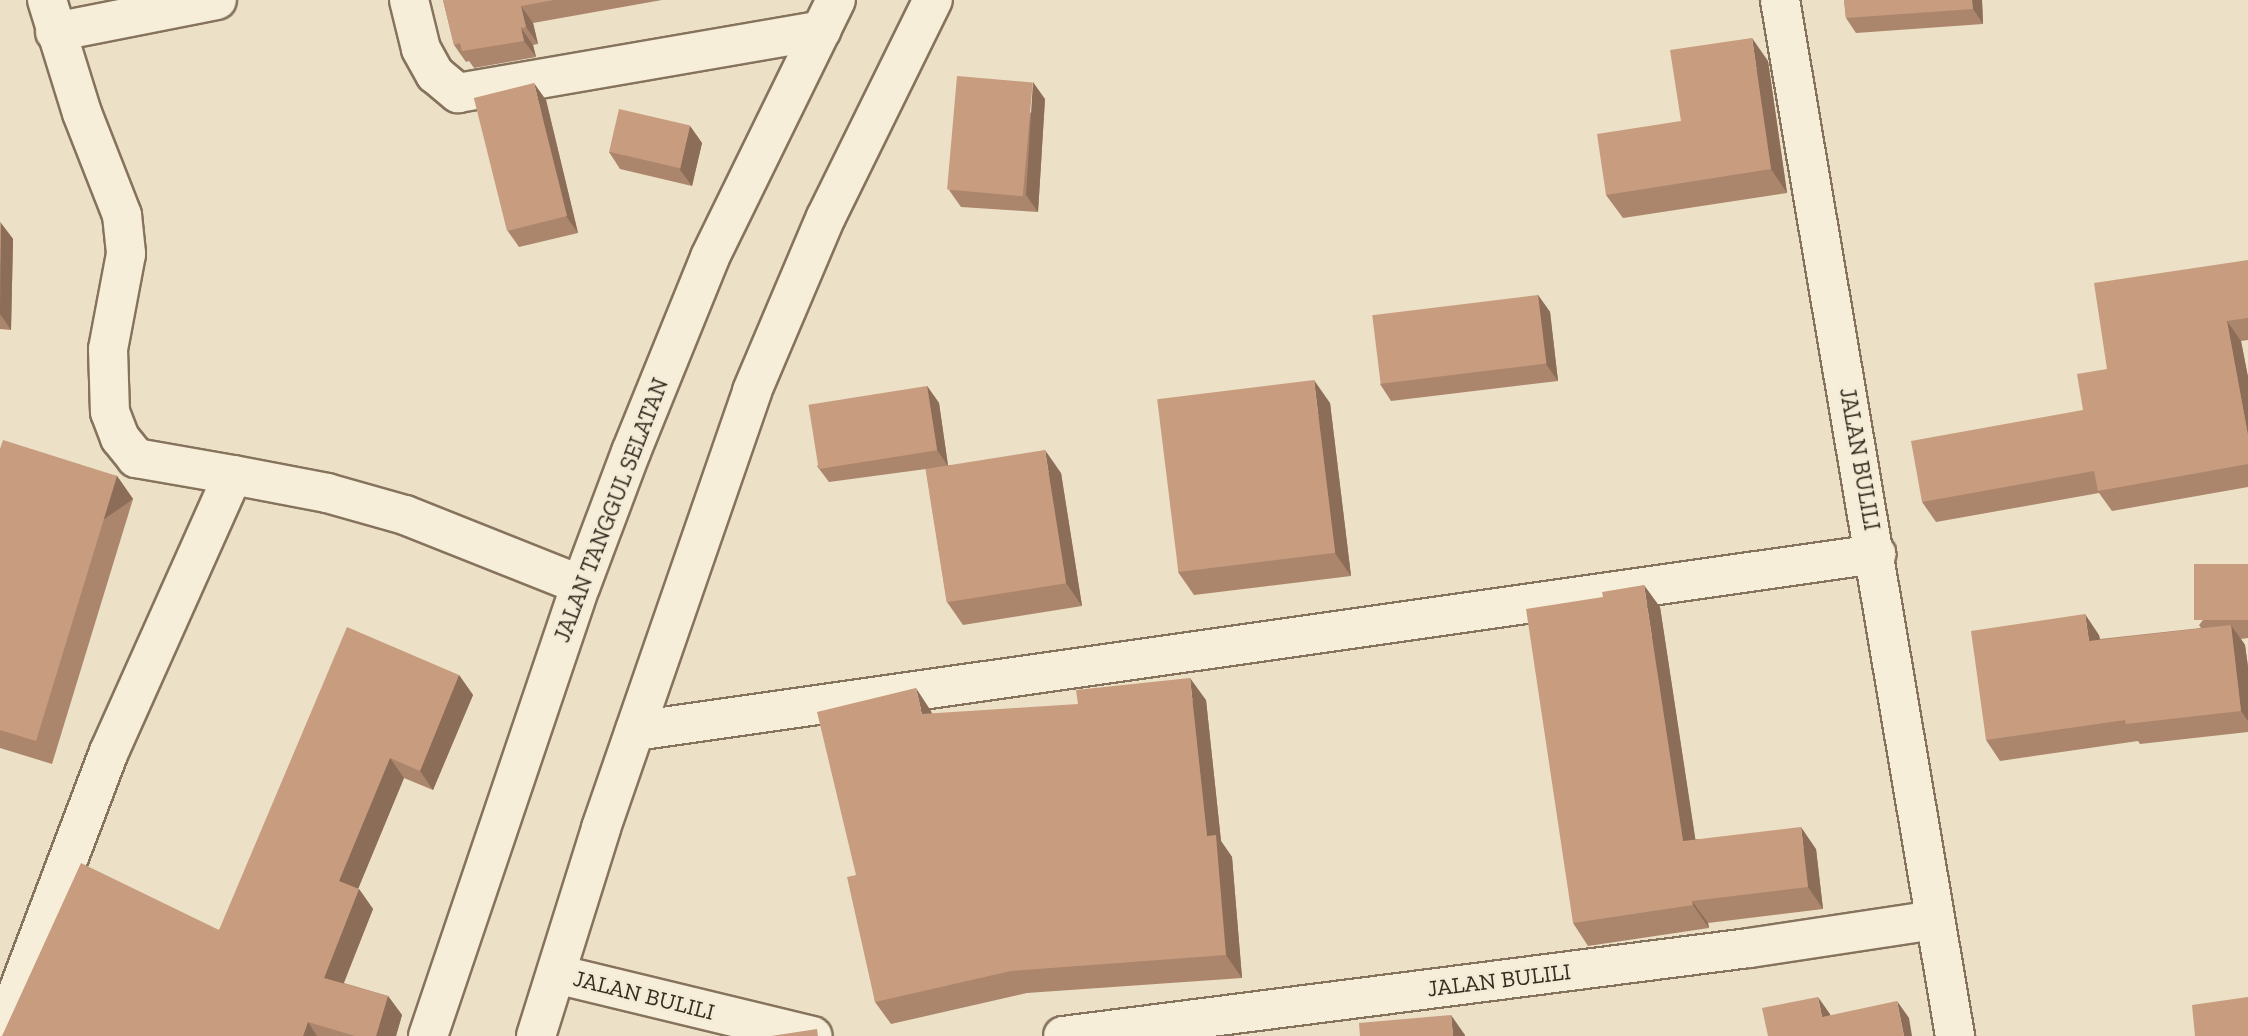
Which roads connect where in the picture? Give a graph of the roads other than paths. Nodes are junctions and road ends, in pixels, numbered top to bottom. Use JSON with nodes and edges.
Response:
{"nodes":[{"id":1,"x":217,"y":0,"type":"edge"},
{"id":2,"x":409,"y":0,"type":"edge"},
{"id":3,"x":933,"y":0,"type":"edge"},
{"id":4,"x":1780,"y":0,"type":"edge"},
{"id":5,"x":829,"y":15,"type":"edge"},
{"id":6,"x":51,"y":16,"type":"edge"},
{"id":7,"x":233,"y":475,"type":"junction"},
{"id":8,"x":1876,"y":554,"type":"junction"},
{"id":9,"x":580,"y":585,"type":"junction"},
{"id":10,"x":635,"y":731,"type":"junction"},
{"id":11,"x":1934,"y":920,"type":"junction"},
{"id":12,"x":556,"y":974,"type":"junction"},
{"id":13,"x":5,"y":1017,"type":"edge"},
{"id":14,"x":428,"y":1036,"type":"edge"},
{"id":15,"x":536,"y":1036,"type":"edge"},
{"id":16,"x":813,"y":1036,"type":"edge"},
{"id":17,"x":1063,"y":1036,"type":"edge"},
{"id":18,"x":1955,"y":1036,"type":"edge"}],
"edges":[{"from":1,"to":6,"type":"street"},
{"from":2,"to":5,"type":"street"},
{"from":3,"to":10,"type":"street"},
{"from":4,"to":8,"type":"street","name":"JALAN BULILI"},
{"from":5,"to":9,"type":"street","name":"JALAN TANGGUL SELATAN"},
{"from":6,"to":7,"type":"street"},
{"from":7,"to":9,"type":"street"},
{"from":7,"to":13,"type":"street"},
{"from":8,"to":10,"type":"street"},
{"from":8,"to":11,"type":"street","name":"JALAN BULILI"},
{"from":9,"to":14,"type":"street","name":"JALAN TANGGUL SELATAN"},
{"from":10,"to":12,"type":"street"},
{"from":11,"to":17,"type":"street","name":"JALAN BULILI"},
{"from":11,"to":18,"type":"street","name":"JALAN BULILI"},
{"from":12,"to":15,"type":"street"},
{"from":12,"to":16,"type":"street","name":"JALAN BULILI"}]}
